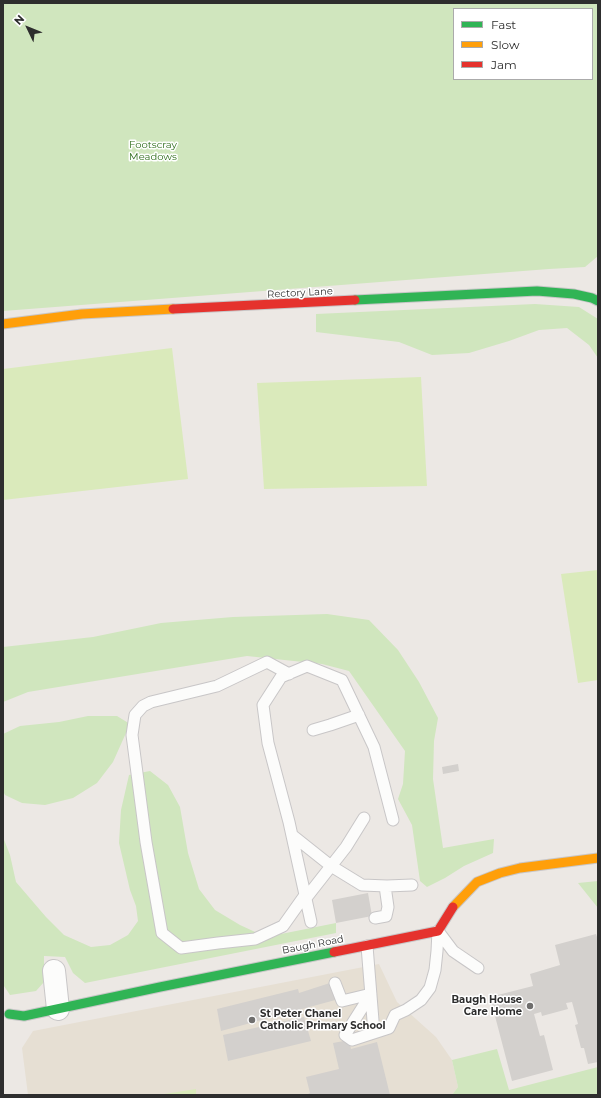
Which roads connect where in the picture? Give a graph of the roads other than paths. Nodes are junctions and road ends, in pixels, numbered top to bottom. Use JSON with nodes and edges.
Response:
{"nodes":[{"id":1,"x":598,"y":301,"type":"edge"},
{"id":2,"x":3,"y":324,"type":"edge"},
{"id":3,"x":289,"y":674,"type":"junction"},
{"id":4,"x":359,"y":715,"type":"junction"},
{"id":5,"x":313,"y":730,"type":"dead end"},
{"id":6,"x":364,"y":818,"type":"dead end"},
{"id":7,"x":393,"y":820,"type":"dead end"},
{"id":8,"x":292,"y":835,"type":"junction"},
{"id":9,"x":598,"y":858,"type":"edge"},
{"id":10,"x":331,"y":866,"type":"junction"},
{"id":11,"x":412,"y":885,"type":"dead end"},
{"id":12,"x":385,"y":886,"type":"junction"},
{"id":13,"x":306,"y":897,"type":"junction"},
{"id":14,"x":375,"y":918,"type":"dead end"},
{"id":15,"x":311,"y":922,"type":"dead end"},
{"id":16,"x":438,"y":931,"type":"junction"},
{"id":17,"x":367,"y":946,"type":"junction"},
{"id":18,"x":478,"y":968,"type":"dead end"},
{"id":19,"x":54,"y":971,"type":"dead end"},
{"id":20,"x":335,"y":983,"type":"dead end"},
{"id":21,"x":371,"y":994,"type":"junction"},
{"id":22,"x":58,"y":1009,"type":"junction"},
{"id":23,"x":9,"y":1014,"type":"dead end"},
{"id":24,"x":374,"y":1033,"type":"junction"}],
"edges":[{"from":1,"to":2,"type":"street","name":"Rectory Lane"},
{"from":3,"to":4,"type":"lane"},
{"from":3,"to":8,"type":"lane"},
{"from":3,"to":13,"type":"lane"},
{"from":4,"to":5,"type":"lane"},
{"from":4,"to":7,"type":"lane"},
{"from":6,"to":10,"type":"lane"},
{"from":8,"to":10,"type":"lane"},
{"from":8,"to":13,"type":"lane"},
{"from":9,"to":16,"type":"street"},
{"from":10,"to":12,"type":"lane"},
{"from":10,"to":13,"type":"lane"},
{"from":11,"to":12,"type":"lane"},
{"from":12,"to":14,"type":"lane"},
{"from":13,"to":15,"type":"lane"},
{"from":16,"to":17,"type":"street","name":"Baugh Road"},
{"from":16,"to":18,"type":"lane"},
{"from":16,"to":24,"type":"lane"},
{"from":17,"to":21,"type":"lane"},
{"from":17,"to":22,"type":"street","name":"Baugh Road"},
{"from":19,"to":22,"type":"street"},
{"from":20,"to":21,"type":"lane"},
{"from":21,"to":24,"type":"lane"},
{"from":21,"to":24,"type":"lane"},
{"from":22,"to":23,"type":"street","name":"Baugh Road"}]}
